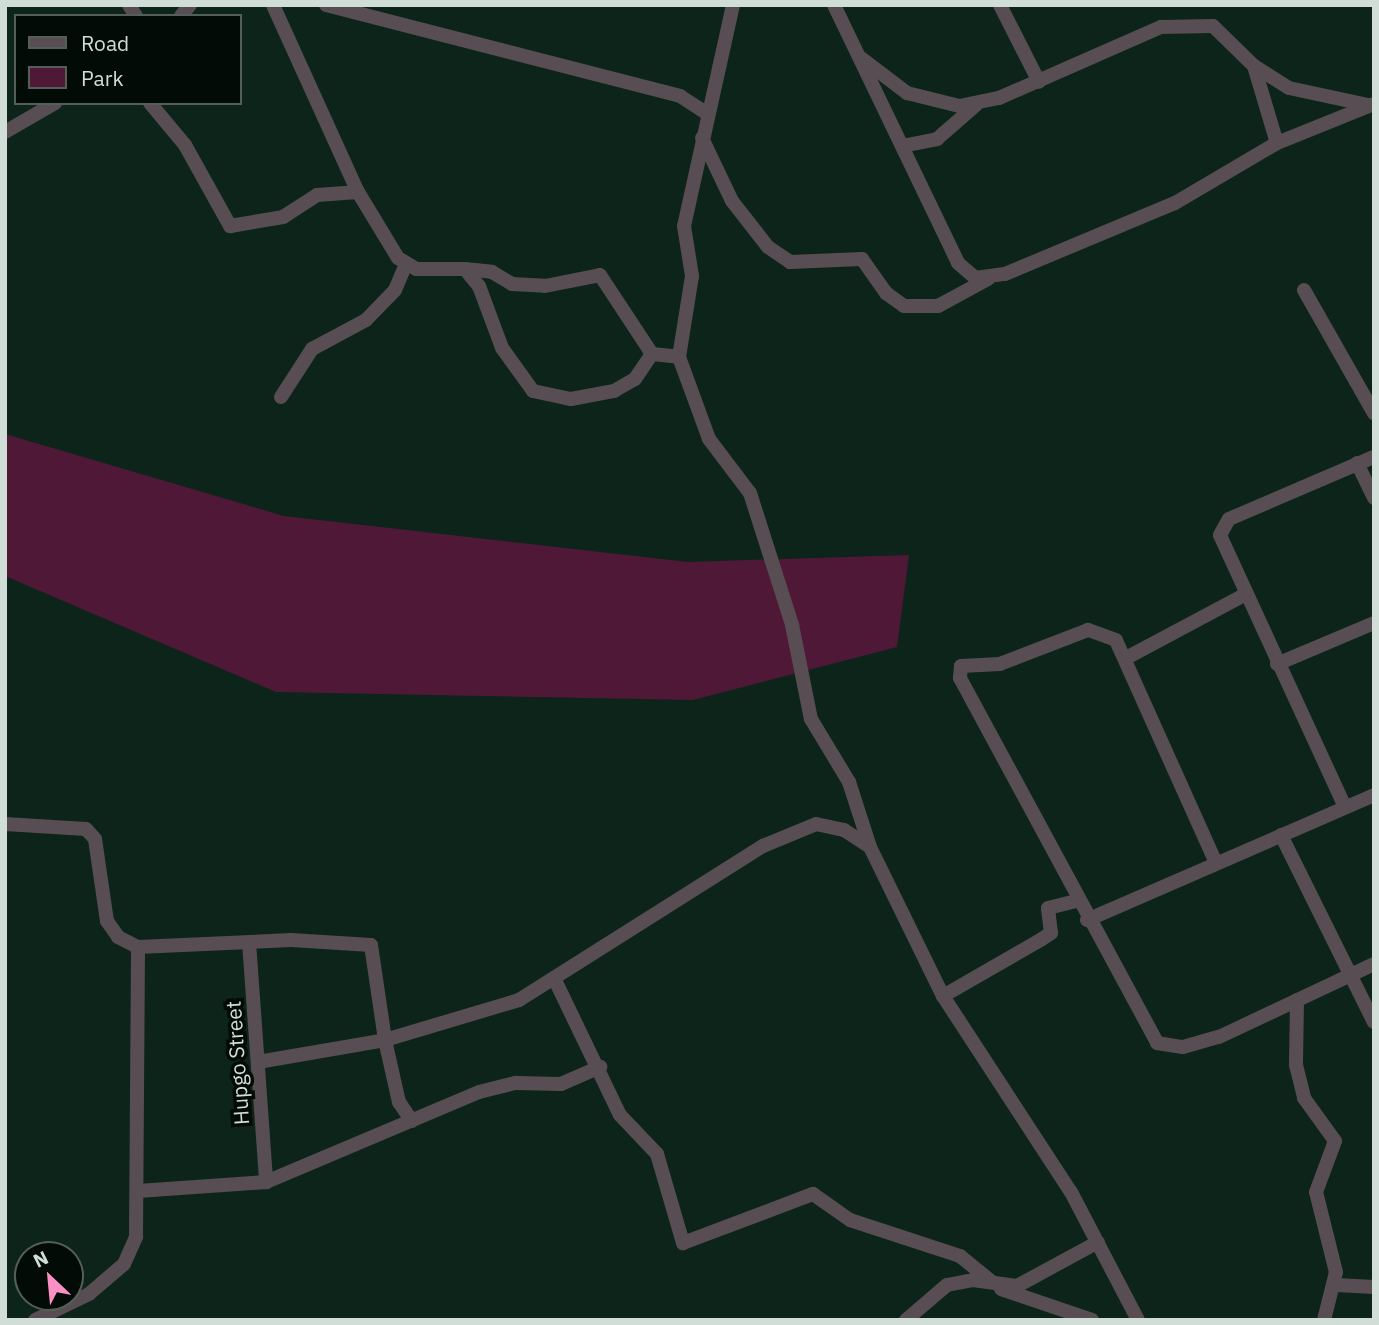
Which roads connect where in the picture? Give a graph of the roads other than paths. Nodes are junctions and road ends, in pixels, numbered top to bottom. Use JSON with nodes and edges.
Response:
{"nodes":[{"id":1,"x":273,"y":5,"type":"edge"},
{"id":2,"x":326,"y":5,"type":"edge"},
{"id":3,"x":733,"y":5,"type":"edge"},
{"id":4,"x":834,"y":5,"type":"edge"},
{"id":5,"x":1000,"y":5,"type":"edge"},
{"id":6,"x":858,"y":55,"type":"junction"},
{"id":7,"x":1254,"y":66,"type":"junction"},
{"id":8,"x":1039,"y":82,"type":"junction"},
{"id":9,"x":52,"y":105,"type":"edge"},
{"id":10,"x":152,"y":105,"type":"edge"},
{"id":11,"x":976,"y":105,"type":"junction"},
{"id":12,"x":1372,"y":105,"type":"edge"},
{"id":13,"x":706,"y":113,"type":"junction"},
{"id":14,"x":5,"y":132,"type":"edge"},
{"id":15,"x":702,"y":138,"type":"junction"},
{"id":16,"x":1278,"y":143,"type":"junction"},
{"id":17,"x":902,"y":146,"type":"junction"},
{"id":18,"x":358,"y":192,"type":"junction"},
{"id":19,"x":405,"y":267,"type":"junction"},
{"id":20,"x":464,"y":268,"type":"junction"},
{"id":21,"x":988,"y":279,"type":"junction"},
{"id":22,"x":1304,"y":290,"type":"dead end"},
{"id":23,"x":652,"y":354,"type":"junction"},
{"id":24,"x":679,"y":357,"type":"junction"},
{"id":25,"x":281,"y":397,"type":"dead end"},
{"id":26,"x":1374,"y":413,"type":"edge"},
{"id":27,"x":1374,"y":457,"type":"edge"},
{"id":28,"x":1357,"y":463,"type":"junction"},
{"id":29,"x":1374,"y":498,"type":"edge"},
{"id":30,"x":1244,"y":594,"type":"junction"},
{"id":31,"x":1374,"y":623,"type":"edge"},
{"id":32,"x":1128,"y":657,"type":"junction"},
{"id":33,"x":1277,"y":664,"type":"junction"},
{"id":34,"x":1374,"y":795,"type":"edge"},
{"id":35,"x":1345,"y":807,"type":"junction"},
{"id":36,"x":5,"y":824,"type":"edge"},
{"id":37,"x":1281,"y":835,"type":"junction"},
{"id":38,"x":870,"y":847,"type":"junction"},
{"id":39,"x":1216,"y":863,"type":"junction"},
{"id":40,"x":1077,"y":901,"type":"junction"},
{"id":41,"x":1087,"y":920,"type":"junction"},
{"id":42,"x":249,"y":942,"type":"junction"},
{"id":43,"x":138,"y":947,"type":"junction"},
{"id":44,"x":1374,"y":964,"type":"edge"},
{"id":45,"x":1347,"y":976,"type":"junction"},
{"id":46,"x":554,"y":978,"type":"junction"},
{"id":47,"x":943,"y":996,"type":"junction"},
{"id":48,"x":1297,"y":1000,"type":"junction"},
{"id":49,"x":1374,"y":1022,"type":"edge"},
{"id":50,"x":385,"y":1040,"type":"junction"},
{"id":51,"x":258,"y":1062,"type":"junction"},
{"id":52,"x":600,"y":1067,"type":"junction"},
{"id":53,"x":412,"y":1121,"type":"junction"},
{"id":54,"x":266,"y":1182,"type":"junction"},
{"id":55,"x":138,"y":1191,"type":"junction"},
{"id":56,"x":1098,"y":1242,"type":"junction"},
{"id":57,"x":973,"y":1280,"type":"junction"},
{"id":58,"x":992,"y":1282,"type":"junction"},
{"id":59,"x":1336,"y":1285,"type":"junction"},
{"id":60,"x":1374,"y":1287,"type":"edge"},
{"id":61,"x":35,"y":1320,"type":"edge"},
{"id":62,"x":906,"y":1320,"type":"edge"},
{"id":63,"x":1092,"y":1320,"type":"edge"},
{"id":64,"x":1138,"y":1320,"type":"edge"},
{"id":65,"x":1324,"y":1320,"type":"edge"}],
"edges":[{"from":1,"to":18,"type":"street"},
{"from":2,"to":13,"type":"street"},
{"from":3,"to":13,"type":"street"},
{"from":4,"to":6,"type":"street"},
{"from":5,"to":8,"type":"street"},
{"from":6,"to":11,"type":"street"},
{"from":6,"to":17,"type":"street"},
{"from":7,"to":8,"type":"street"},
{"from":7,"to":12,"type":"street"},
{"from":7,"to":16,"type":"street"},
{"from":8,"to":11,"type":"street"},
{"from":9,"to":14,"type":"street"},
{"from":10,"to":18,"type":"street"},
{"from":11,"to":17,"type":"street"},
{"from":12,"to":16,"type":"street"},
{"from":13,"to":15,"type":"street"},
{"from":15,"to":21,"type":"street"},
{"from":15,"to":24,"type":"street"},
{"from":16,"to":21,"type":"street"},
{"from":17,"to":21,"type":"street"},
{"from":18,"to":19,"type":"street"},
{"from":19,"to":20,"type":"street"},
{"from":19,"to":25,"type":"street"},
{"from":20,"to":23,"type":"street"},
{"from":20,"to":23,"type":"street"},
{"from":22,"to":26,"type":"street"},
{"from":23,"to":24,"type":"street"},
{"from":24,"to":38,"type":"street"},
{"from":27,"to":28,"type":"street"},
{"from":28,"to":29,"type":"street"},
{"from":28,"to":30,"type":"street"},
{"from":30,"to":32,"type":"street"},
{"from":30,"to":33,"type":"street"},
{"from":31,"to":33,"type":"street"},
{"from":32,"to":39,"type":"street"},
{"from":32,"to":40,"type":"street"},
{"from":33,"to":35,"type":"street"},
{"from":34,"to":35,"type":"street"},
{"from":35,"to":37,"type":"street"},
{"from":36,"to":43,"type":"street"},
{"from":37,"to":39,"type":"street"},
{"from":37,"to":45,"type":"street"},
{"from":38,"to":46,"type":"street"},
{"from":38,"to":47,"type":"street"},
{"from":39,"to":41,"type":"street"},
{"from":40,"to":41,"type":"street"},
{"from":40,"to":47,"type":"street"},
{"from":41,"to":48,"type":"street"},
{"from":42,"to":43,"type":"street"},
{"from":42,"to":50,"type":"street"},
{"from":42,"to":51,"type":"street","name":"Hupgo Street"},
{"from":43,"to":55,"type":"street"},
{"from":44,"to":45,"type":"street"},
{"from":45,"to":48,"type":"street"},
{"from":45,"to":49,"type":"street"},
{"from":46,"to":50,"type":"street"},
{"from":46,"to":52,"type":"street"},
{"from":47,"to":56,"type":"street"},
{"from":48,"to":59,"type":"street"},
{"from":50,"to":51,"type":"street"},
{"from":50,"to":53,"type":"street"},
{"from":51,"to":54,"type":"street","name":"Hupgo Street"},
{"from":52,"to":53,"type":"street"},
{"from":52,"to":58,"type":"street"},
{"from":53,"to":54,"type":"street"},
{"from":54,"to":55,"type":"street"},
{"from":55,"to":61,"type":"street"},
{"from":56,"to":58,"type":"street"},
{"from":56,"to":64,"type":"street"},
{"from":57,"to":58,"type":"street"},
{"from":57,"to":62,"type":"street"},
{"from":57,"to":63,"type":"street"},
{"from":59,"to":60,"type":"street"},
{"from":59,"to":65,"type":"street"}]}
